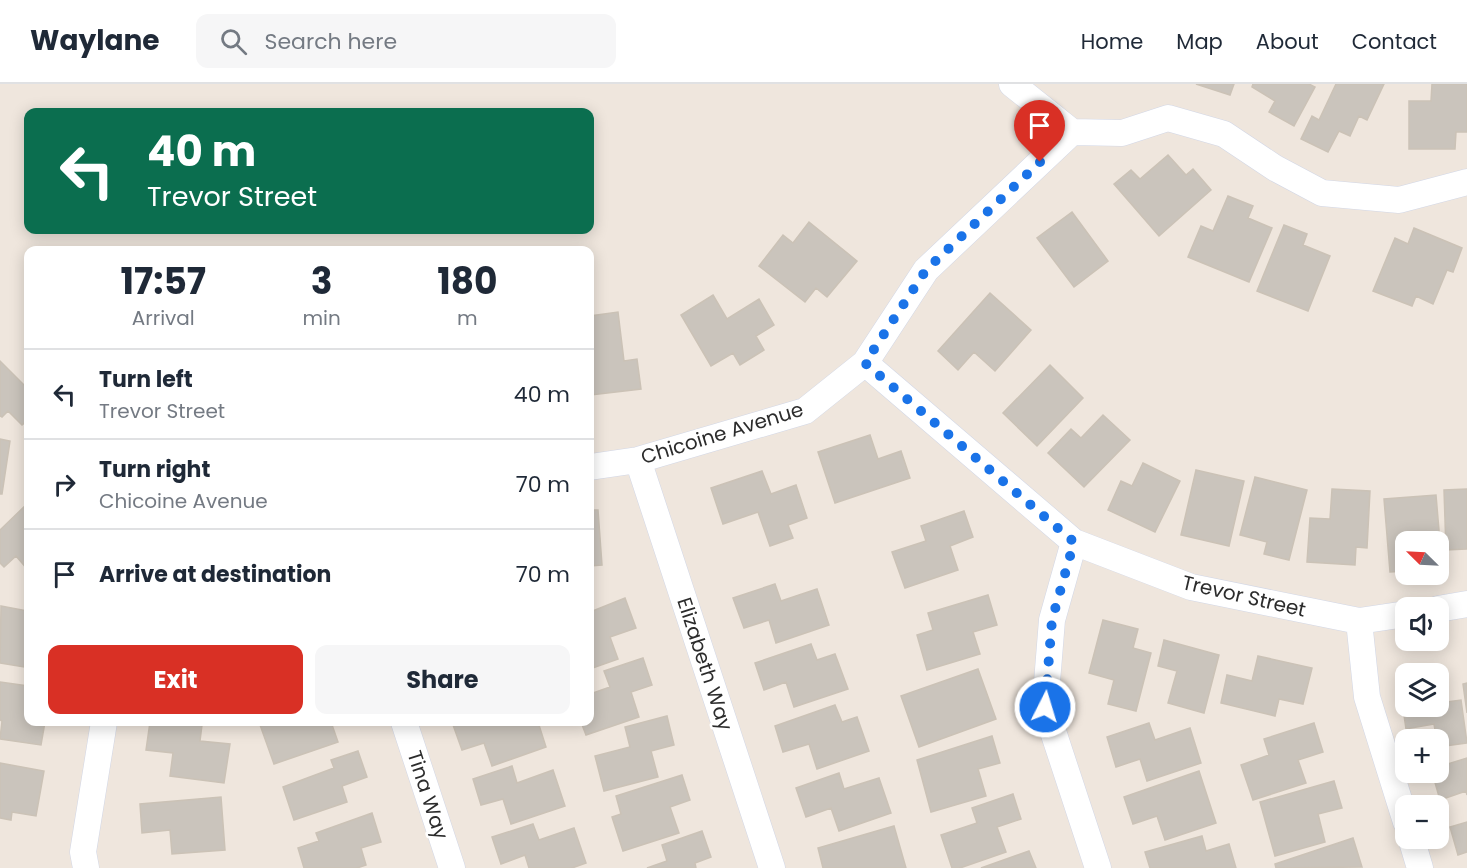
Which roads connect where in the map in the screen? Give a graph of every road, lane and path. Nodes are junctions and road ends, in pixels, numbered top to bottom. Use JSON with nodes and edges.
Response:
{"nodes":[{"id":1,"x":1012,"y":84,"type":"edge"},
{"id":2,"x":1072,"y":132,"type":"junction"},
{"id":3,"x":1467,"y":182,"type":"edge"},
{"id":4,"x":865,"y":363,"type":"junction"},
{"id":5,"x":638,"y":460,"type":"junction"},
{"id":6,"x":594,"y":466,"type":"edge"},
{"id":7,"x":1074,"y":542,"type":"junction"},
{"id":8,"x":1467,"y":604,"type":"edge"},
{"id":9,"x":1449,"y":607,"type":"edge"},
{"id":10,"x":1395,"y":616,"type":"edge"},
{"id":11,"x":1359,"y":621,"type":"junction"},
{"id":12,"x":103,"y":726,"type":"edge"},
{"id":13,"x":405,"y":726,"type":"edge"},
{"id":14,"x":1398,"y":795,"type":"edge"},
{"id":15,"x":1414,"y":849,"type":"edge"},
{"id":16,"x":86,"y":868,"type":"edge"},
{"id":17,"x":452,"y":868,"type":"edge"},
{"id":18,"x":772,"y":868,"type":"edge"},
{"id":19,"x":1098,"y":868,"type":"edge"},
{"id":20,"x":1420,"y":868,"type":"edge"}],
"edges":[{"from":1,"to":2,"type":"street"},
{"from":2,"to":3,"type":"street"},
{"from":2,"to":4,"type":"street","name":"Chicoine Avenue"},
{"from":4,"to":5,"type":"street","name":"Chicoine Avenue"},
{"from":4,"to":7,"type":"street","name":"Trevor Street"},
{"from":5,"to":6,"type":"street","name":"Chicoine Avenue"},
{"from":5,"to":18,"type":"street","name":"Elizabeth Way"},
{"from":7,"to":11,"type":"street","name":"Trevor Street"},
{"from":7,"to":19,"type":"street"},
{"from":8,"to":9,"type":"street"},
{"from":10,"to":11,"type":"street","name":"Trevor Street"},
{"from":11,"to":14,"type":"street"},
{"from":12,"to":16,"type":"street"},
{"from":13,"to":17,"type":"street","name":"Tina Way"},
{"from":15,"to":20,"type":"street"}]}
